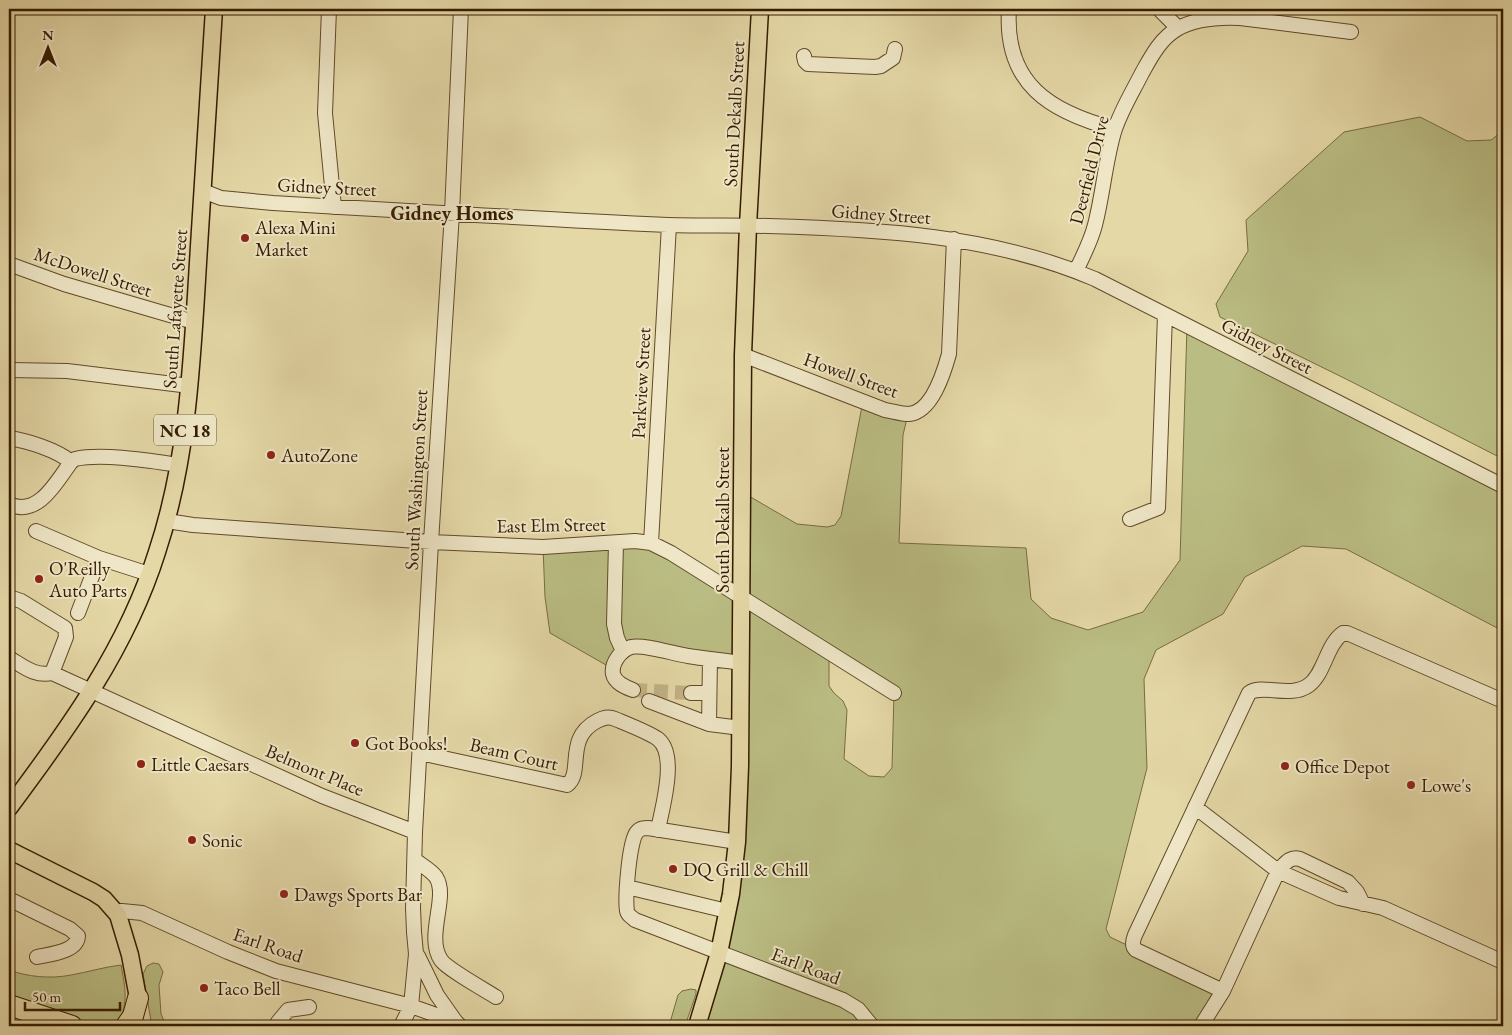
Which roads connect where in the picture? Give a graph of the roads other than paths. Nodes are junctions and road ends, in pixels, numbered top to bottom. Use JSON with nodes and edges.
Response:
{"nodes":[{"id":1,"x":214,"y":9,"type":"edge"},
{"id":2,"x":329,"y":9,"type":"edge"},
{"id":3,"x":461,"y":9,"type":"edge"},
{"id":4,"x":760,"y":9,"type":"edge"},
{"id":5,"x":1009,"y":9,"type":"edge"},
{"id":6,"x":1160,"y":9,"type":"edge"},
{"id":7,"x":1178,"y":28,"type":"junction"},
{"id":8,"x":1351,"y":32,"type":"dead end"},
{"id":9,"x":895,"y":49,"type":"dead end"},
{"id":10,"x":804,"y":56,"type":"dead end"},
{"id":11,"x":1115,"y":129,"type":"junction"},
{"id":12,"x":203,"y":192,"type":"junction"},
{"id":13,"x":334,"y":206,"type":"junction"},
{"id":14,"x":452,"y":213,"type":"junction"},
{"id":15,"x":669,"y":225,"type":"junction"},
{"id":16,"x":748,"y":226,"type":"junction"},
{"id":17,"x":954,"y":239,"type":"junction"},
{"id":18,"x":9,"y":264,"type":"edge"},
{"id":19,"x":1076,"y":271,"type":"junction"},
{"id":20,"x":1165,"y":314,"type":"junction"},
{"id":21,"x":194,"y":322,"type":"junction"},
{"id":22,"x":742,"y":355,"type":"junction"},
{"id":23,"x":10,"y":370,"type":"dead end"},
{"id":24,"x":190,"y":386,"type":"junction"},
{"id":25,"x":10,"y":441,"type":"edge"},
{"id":26,"x":71,"y":462,"type":"junction"},
{"id":27,"x":179,"y":465,"type":"junction"},
{"id":28,"x":1503,"y":486,"type":"edge"},
{"id":29,"x":9,"y":504,"type":"edge"},
{"id":30,"x":1130,"y":519,"type":"dead end"},
{"id":31,"x":167,"y":521,"type":"junction"},
{"id":32,"x":36,"y":531,"type":"dead end"},
{"id":33,"x":431,"y":542,"type":"junction"},
{"id":34,"x":616,"y":543,"type":"junction"},
{"id":35,"x":651,"y":543,"type":"junction"},
{"id":36,"x":99,"y":558,"type":"junction"},
{"id":37,"x":149,"y":574,"type":"junction"},
{"id":38,"x":742,"y":598,"type":"junction"},
{"id":39,"x":11,"y":601,"type":"edge"},
{"id":40,"x":78,"y":613,"type":"dead end"},
{"id":41,"x":623,"y":651,"type":"junction"},
{"id":42,"x":9,"y":658,"type":"edge"},
{"id":43,"x":710,"y":659,"type":"junction"},
{"id":44,"x":741,"y":663,"type":"junction"},
{"id":45,"x":52,"y":673,"type":"junction"},
{"id":46,"x":91,"y":690,"type":"junction"},
{"id":47,"x":633,"y":690,"type":"tunnel mouth"},
{"id":48,"x":691,"y":693,"type":"tunnel mouth"},
{"id":49,"x":710,"y":693,"type":"junction"},
{"id":50,"x":894,"y":693,"type":"dead end"},
{"id":51,"x":649,"y":701,"type":"dead end"},
{"id":52,"x":1503,"y":701,"type":"edge"},
{"id":53,"x":709,"y":724,"type":"junction"},
{"id":54,"x":741,"y":728,"type":"junction"},
{"id":55,"x":420,"y":753,"type":"junction"},
{"id":56,"x":1195,"y":807,"type":"junction"},
{"id":57,"x":9,"y":808,"type":"edge"},
{"id":58,"x":658,"y":830,"type":"junction"},
{"id":59,"x":415,"y":832,"type":"junction"},
{"id":60,"x":737,"y":842,"type":"junction"},
{"id":61,"x":9,"y":850,"type":"edge"},
{"id":62,"x":414,"y":860,"type":"junction"},
{"id":63,"x":1278,"y":871,"type":"junction"},
{"id":64,"x":627,"y":887,"type":"junction"},
{"id":65,"x":9,"y":899,"type":"edge"},
{"id":66,"x":1363,"y":904,"type":"junction"},
{"id":67,"x":727,"y":911,"type":"junction"},
{"id":68,"x":116,"y":912,"type":"junction"},
{"id":69,"x":435,"y":937,"type":"junction"},
{"id":70,"x":416,"y":947,"type":"junction"},
{"id":71,"x":719,"y":953,"type":"junction"},
{"id":72,"x":37,"y":957,"type":"dead end"},
{"id":73,"x":1503,"y":962,"type":"edge"},
{"id":74,"x":1223,"y":990,"type":"junction"},
{"id":75,"x":496,"y":997,"type":"dead end"},
{"id":76,"x":138,"y":998,"type":"junction"},
{"id":77,"x":9,"y":1005,"type":"edge"},
{"id":78,"x":411,"y":1006,"type":"junction"},
{"id":79,"x":309,"y":1007,"type":"dead end"},
{"id":80,"x":458,"y":1024,"type":"edge"},
{"id":81,"x":72,"y":1026,"type":"edge"},
{"id":82,"x":126,"y":1026,"type":"edge"},
{"id":83,"x":147,"y":1026,"type":"edge"},
{"id":84,"x":277,"y":1026,"type":"edge"},
{"id":85,"x":401,"y":1026,"type":"edge"},
{"id":86,"x":697,"y":1026,"type":"edge"},
{"id":87,"x":872,"y":1026,"type":"edge"},
{"id":88,"x":1201,"y":1026,"type":"edge"}],
"edges":[{"from":1,"to":12,"type":"main road","name":"South Lafayette Street","number":"NC 18"},
{"from":2,"to":13,"type":"street"},
{"from":3,"to":14,"type":"street","name":"South Washington Street"},
{"from":4,"to":16,"type":"main road","name":"South Dekalb Street"},
{"from":5,"to":11,"type":"street"},
{"from":6,"to":7,"type":"street"},
{"from":7,"to":8,"type":"street","name":"Deerfield Drive"},
{"from":7,"to":11,"type":"street","name":"Deerfield Drive"},
{"from":9,"to":10,"type":"street"},
{"from":11,"to":19,"type":"street","name":"Deerfield Drive"},
{"from":12,"to":13,"type":"street","name":"Gidney Street"},
{"from":12,"to":21,"type":"main road","name":"South Lafayette Street","number":"NC 18"},
{"from":13,"to":14,"type":"street","name":"Gidney Street"},
{"from":14,"to":15,"type":"street","name":"Gidney Street"},
{"from":14,"to":33,"type":"street","name":"South Washington Street"},
{"from":15,"to":16,"type":"street","name":"Gidney Street"},
{"from":15,"to":35,"type":"street","name":"Parkview Street"},
{"from":16,"to":17,"type":"street","name":"Gidney Street"},
{"from":16,"to":22,"type":"main road","name":"South Dekalb Street"},
{"from":17,"to":19,"type":"street","name":"Gidney Street"},
{"from":17,"to":22,"type":"street","name":"Howell Street"},
{"from":18,"to":21,"type":"street","name":"McDowell Street"},
{"from":19,"to":20,"type":"street","name":"Gidney Street"},
{"from":20,"to":28,"type":"street","name":"Gidney Street"},
{"from":20,"to":30,"type":"street"},
{"from":21,"to":24,"type":"main road","name":"South Lafayette Street","number":"NC 18"},
{"from":22,"to":38,"type":"main road","name":"South Dekalb Street"},
{"from":23,"to":24,"type":"street"},
{"from":24,"to":27,"type":"main road","name":"South Lafayette Street","number":"NC 18"},
{"from":25,"to":26,"type":"street"},
{"from":26,"to":27,"type":"street"},
{"from":26,"to":29,"type":"street"},
{"from":27,"to":31,"type":"main road","name":"South Lafayette Street","number":"NC 18"},
{"from":31,"to":33,"type":"street","name":"East Elm Street"},
{"from":31,"to":37,"type":"main road","name":"South Lafayette Street","number":"NC 18"},
{"from":32,"to":36,"type":"street"},
{"from":33,"to":34,"type":"street","name":"East Elm Street"},
{"from":33,"to":55,"type":"street","name":"South Washington Street"},
{"from":34,"to":35,"type":"street","name":"East Elm Street"},
{"from":34,"to":41,"type":"street"},
{"from":35,"to":38,"type":"street","name":"East Elm Street"},
{"from":36,"to":37,"type":"street"},
{"from":36,"to":40,"type":"street"},
{"from":37,"to":46,"type":"main road","name":"South Lafayette Street","number":"NC 18"},
{"from":38,"to":44,"type":"main road","name":"South Dekalb Street"},
{"from":38,"to":50,"type":"street","name":"East Elm Street"},
{"from":39,"to":45,"type":"street"},
{"from":41,"to":43,"type":"street"},
{"from":41,"to":47,"type":"street"},
{"from":42,"to":45,"type":"street","name":"Belmont Place"},
{"from":43,"to":44,"type":"street"},
{"from":43,"to":49,"type":"street"},
{"from":44,"to":54,"type":"main road","name":"South Dekalb Street"},
{"from":45,"to":46,"type":"street","name":"Belmont Place"},
{"from":46,"to":57,"type":"main road","name":"South Lafayette Street","number":"NC 18"},
{"from":46,"to":59,"type":"street","name":"Belmont Place"},
{"from":48,"to":49,"type":"street"},
{"from":49,"to":53,"type":"street"},
{"from":51,"to":53,"type":"street"},
{"from":52,"to":56,"type":"street"},
{"from":53,"to":54,"type":"street"},
{"from":54,"to":60,"type":"main road","name":"South Dekalb Street"},
{"from":55,"to":58,"type":"street","name":"Beam Court"},
{"from":55,"to":59,"type":"street","name":"South Washington Street"},
{"from":56,"to":63,"type":"street"},
{"from":56,"to":74,"type":"street"},
{"from":58,"to":60,"type":"street"},
{"from":58,"to":64,"type":"street","name":"Earl Road"},
{"from":59,"to":62,"type":"street","name":"South Washington Street"},
{"from":60,"to":67,"type":"main road","name":"South Dekalb Street"},
{"from":61,"to":68,"type":"main road"},
{"from":62,"to":69,"type":"street"},
{"from":62,"to":70,"type":"street","name":"South Washington Street"},
{"from":63,"to":66,"type":"street"},
{"from":63,"to":66,"type":"street"},
{"from":63,"to":74,"type":"street"},
{"from":64,"to":67,"type":"street"},
{"from":64,"to":71,"type":"street","name":"Earl Road"},
{"from":65,"to":72,"type":"street"},
{"from":66,"to":73,"type":"street"},
{"from":67,"to":71,"type":"main road","name":"South Dekalb Street"},
{"from":68,"to":76,"type":"main road"},
{"from":68,"to":78,"type":"street","name":"Earl Road"},
{"from":69,"to":70,"type":"street"},
{"from":69,"to":75,"type":"street"},
{"from":70,"to":78,"type":"street","name":"South Washington Street"},
{"from":70,"to":80,"type":"street","name":"South Washington Street"},
{"from":71,"to":86,"type":"main road","name":"South Dekalb Street"},
{"from":71,"to":87,"type":"street","name":"Earl Road"},
{"from":74,"to":88,"type":"street"},
{"from":76,"to":82,"type":"highway"},
{"from":76,"to":83,"type":"highway"},
{"from":77,"to":81,"type":"highway"},
{"from":78,"to":80,"type":"street","name":"Earl Road"},
{"from":78,"to":85,"type":"street","name":"South Washington Street"},
{"from":79,"to":84,"type":"street"}]}
